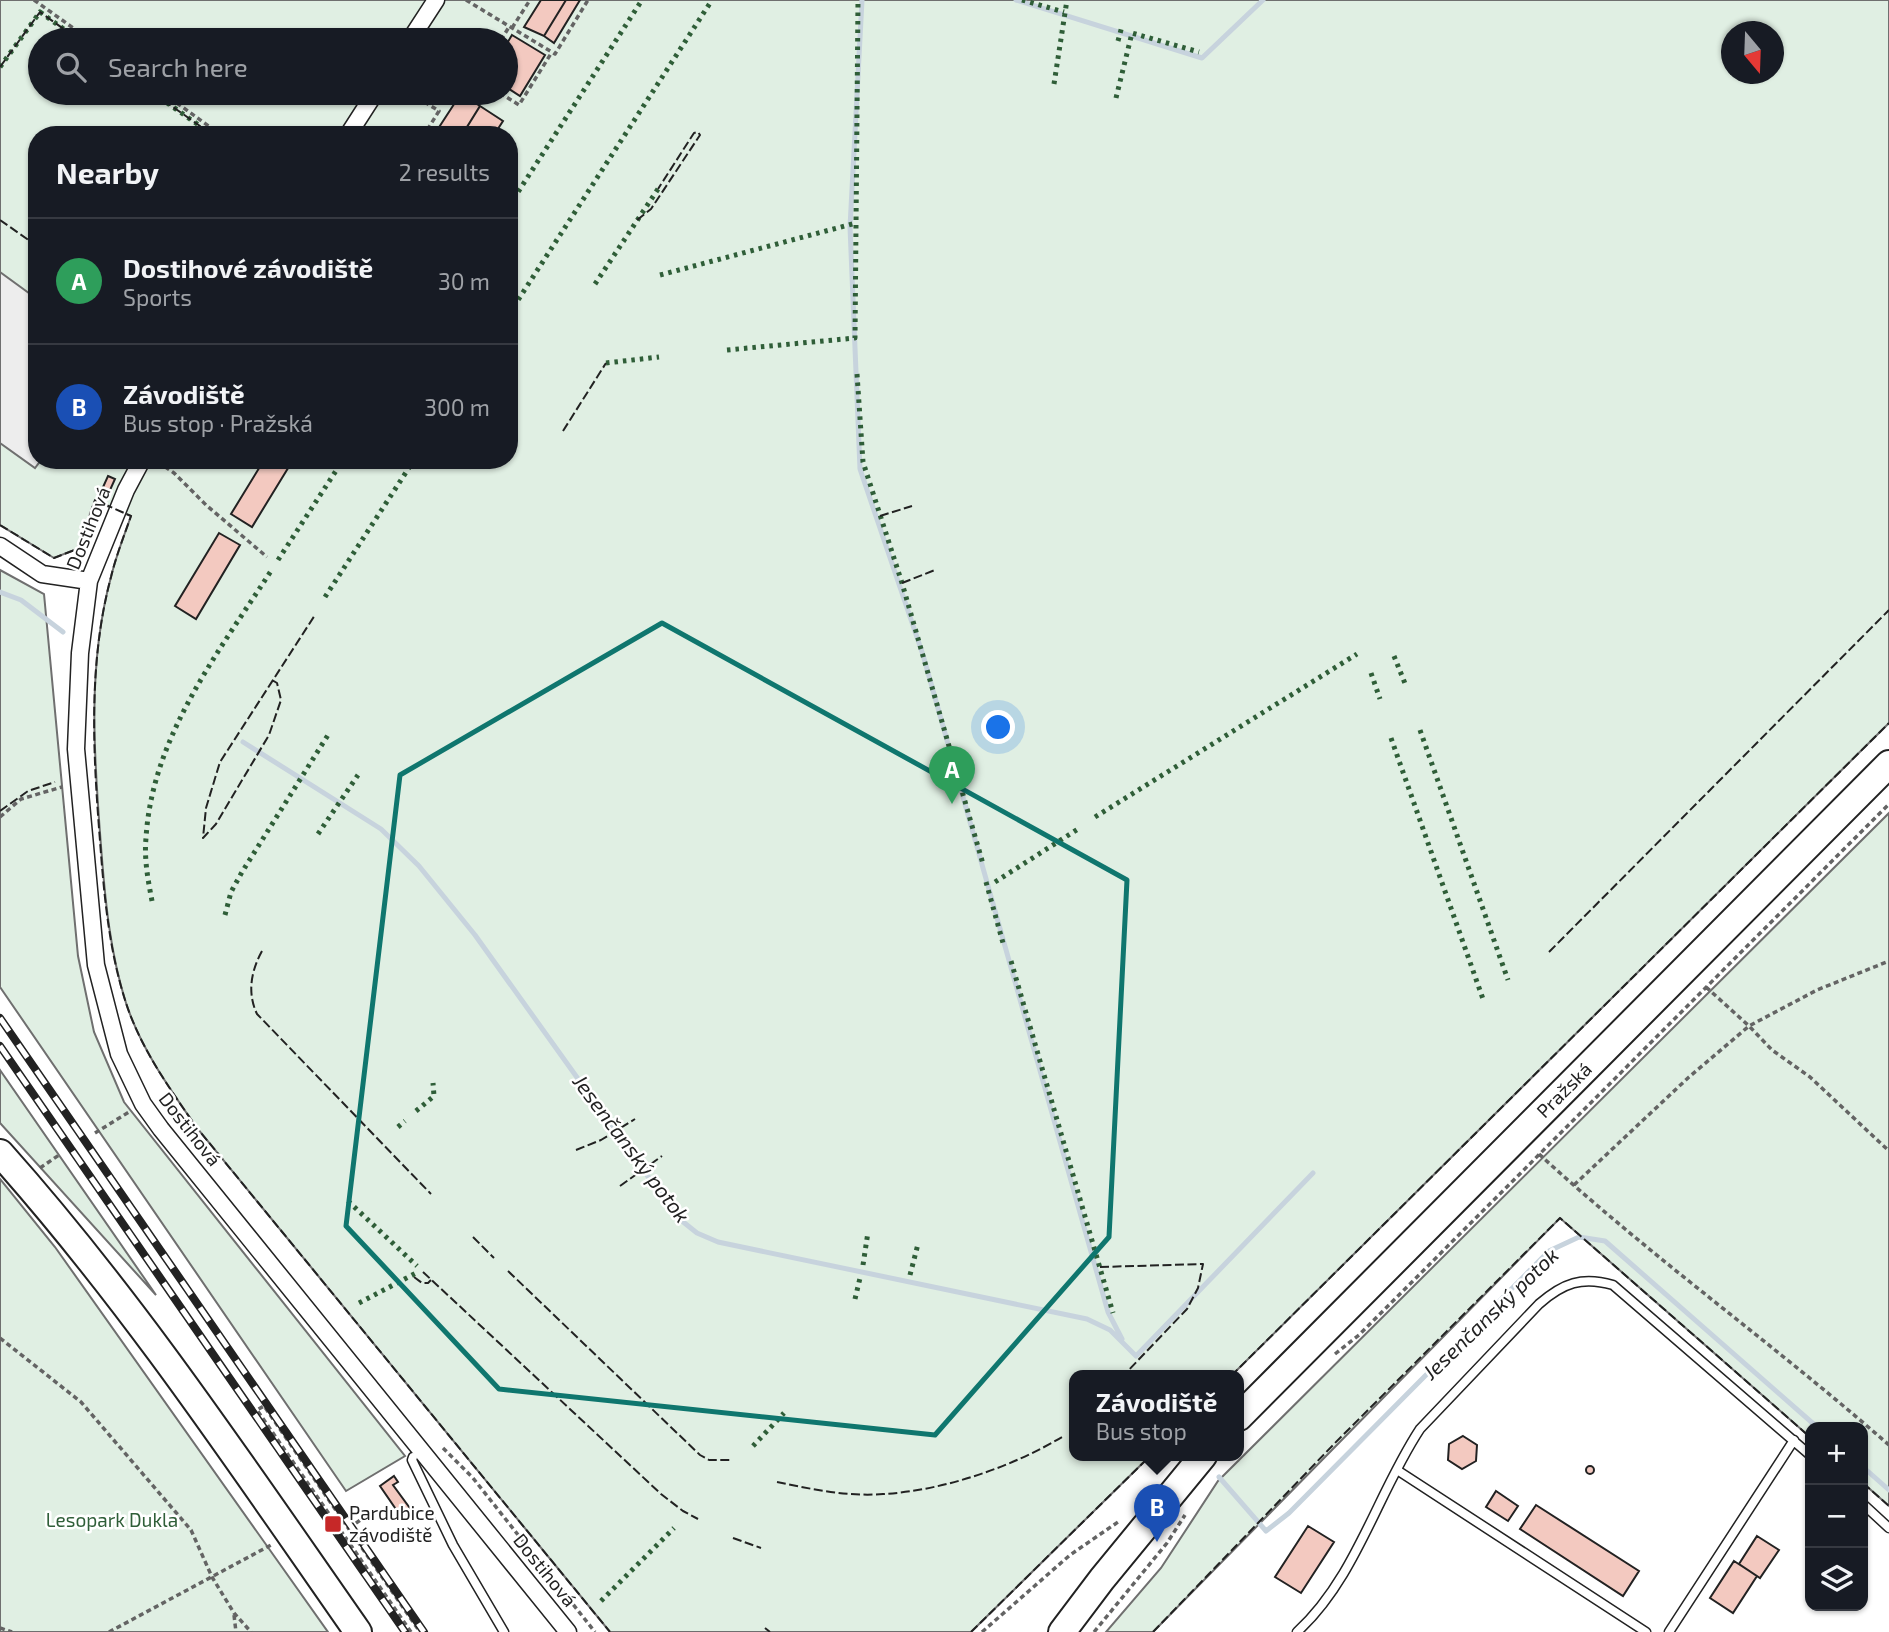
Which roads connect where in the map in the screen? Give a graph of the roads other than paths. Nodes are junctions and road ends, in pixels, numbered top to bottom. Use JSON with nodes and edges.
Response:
{"nodes":[{"id":1,"x":436,"y":0,"type":"edge"},
{"id":2,"x":418,"y":28,"type":"edge"},
{"id":3,"x":367,"y":105,"type":"edge"},
{"id":4,"x":354,"y":126,"type":"edge"},
{"id":5,"x":137,"y":469,"type":"edge"},
{"id":6,"x":0,"y":546,"type":"edge"},
{"id":7,"x":89,"y":581,"type":"junction"},
{"id":8,"x":1889,"y":764,"type":"edge"},
{"id":9,"x":0,"y":1153,"type":"edge"},
{"id":10,"x":1244,"y":1412,"type":"edge"},
{"id":11,"x":1794,"y":1440,"type":"junction"},
{"id":12,"x":1805,"y":1450,"type":"edge"},
{"id":13,"x":413,"y":1457,"type":"dead end"},
{"id":14,"x":1199,"y":1461,"type":"edge"},
{"id":15,"x":1397,"y":1470,"type":"junction"},
{"id":16,"x":1868,"y":1509,"type":"edge"},
{"id":17,"x":1889,"y":1528,"type":"edge"},
{"id":18,"x":358,"y":1632,"type":"edge"},
{"id":19,"x":504,"y":1632,"type":"edge"},
{"id":20,"x":568,"y":1632,"type":"edge"},
{"id":21,"x":1062,"y":1632,"type":"edge"},
{"id":22,"x":1297,"y":1632,"type":"edge"},
{"id":23,"x":1646,"y":1632,"type":"edge"},
{"id":24,"x":1669,"y":1632,"type":"edge"}],
"edges":[{"from":1,"to":2,"type":"street"},
{"from":3,"to":4,"type":"street"},
{"from":5,"to":7,"type":"street","name":"Dostihová"},
{"from":6,"to":7,"type":"street"},
{"from":7,"to":20,"type":"street","name":"Dostihová"},
{"from":8,"to":10,"type":"main road","name":"Pražská"},
{"from":9,"to":18,"type":"main road"},
{"from":11,"to":12,"type":"lane"},
{"from":11,"to":15,"type":"lane"},
{"from":11,"to":24,"type":"lane"},
{"from":13,"to":19,"type":"lane"},
{"from":14,"to":21,"type":"main road"},
{"from":15,"to":22,"type":"lane"},
{"from":15,"to":23,"type":"lane"},
{"from":16,"to":17,"type":"lane"}]}
